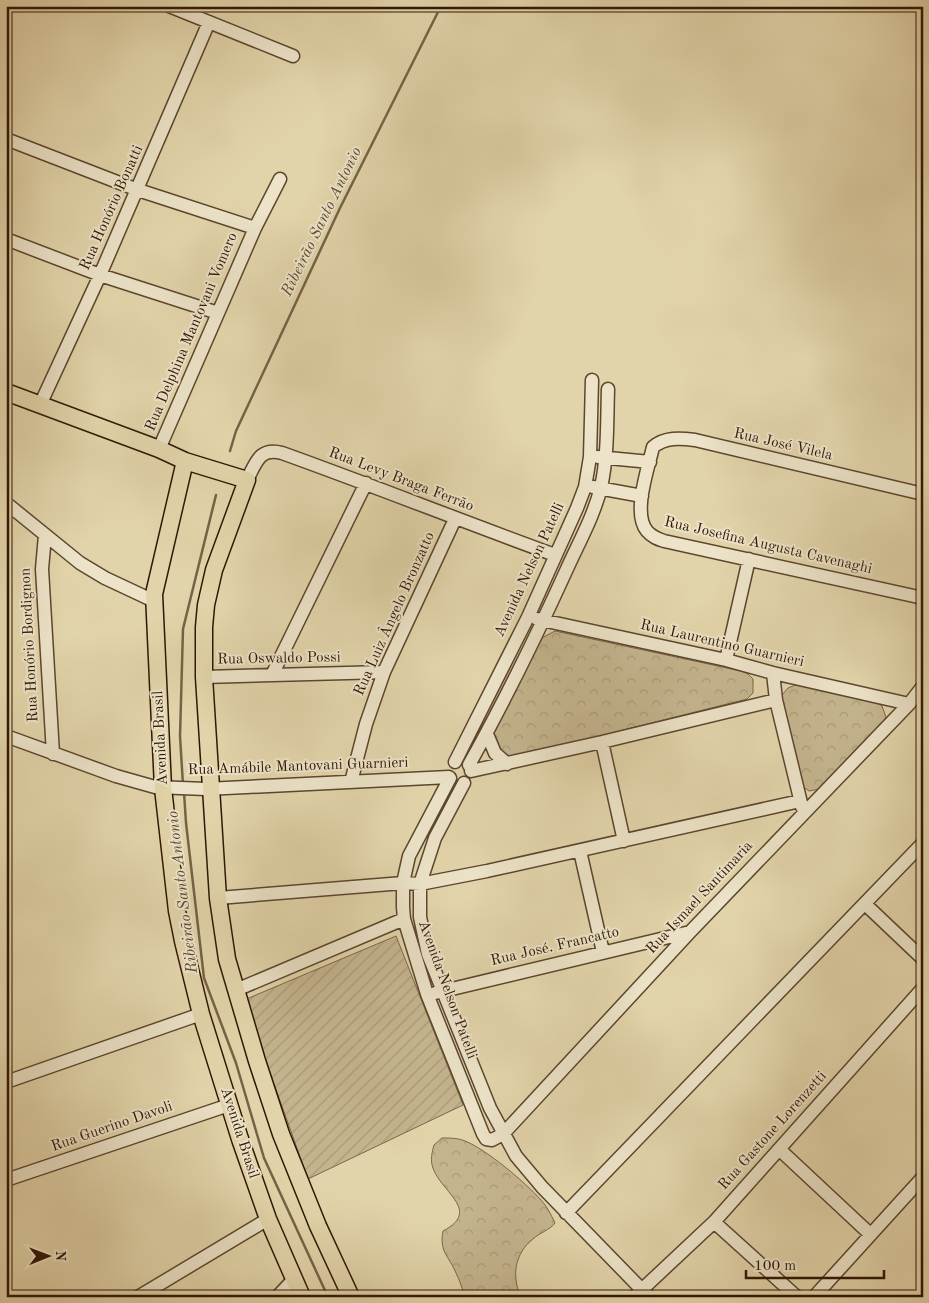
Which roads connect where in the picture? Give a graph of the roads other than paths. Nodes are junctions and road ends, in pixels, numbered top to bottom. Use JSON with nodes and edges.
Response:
{"nodes":[{"id":1,"x":169,"y":6,"type":"edge"},
{"id":2,"x":209,"y":22,"type":"junction"},
{"id":3,"x":293,"y":56,"type":"dead end"},
{"id":4,"x":6,"y":139,"type":"edge"},
{"id":5,"x":280,"y":179,"type":"dead end"},
{"id":6,"x":138,"y":190,"type":"junction"},
{"id":7,"x":255,"y":228,"type":"junction"},
{"id":8,"x":6,"y":239,"type":"edge"},
{"id":9,"x":100,"y":275,"type":"junction"},
{"id":10,"x":218,"y":313,"type":"junction"},
{"id":11,"x":592,"y":380,"type":"dead end"},
{"id":12,"x":608,"y":389,"type":"dead end"},
{"id":13,"x":6,"y":392,"type":"edge"},
{"id":14,"x":40,"y":405,"type":"junction"},
{"id":15,"x":159,"y":449,"type":"junction"},
{"id":16,"x":590,"y":457,"type":"junction"},
{"id":17,"x":605,"y":457,"type":"junction"},
{"id":18,"x":185,"y":461,"type":"junction"},
{"id":19,"x":650,"y":462,"type":"junction"},
{"id":20,"x":248,"y":480,"type":"junction"},
{"id":21,"x":366,"y":483,"type":"junction"},
{"id":22,"x":585,"y":487,"type":"junction"},
{"id":23,"x":601,"y":488,"type":"junction"},
{"id":24,"x":923,"y":494,"type":"edge"},
{"id":25,"x":642,"y":496,"type":"junction"},
{"id":26,"x":6,"y":503,"type":"edge"},
{"id":27,"x":455,"y":519,"type":"junction"},
{"id":28,"x":45,"y":535,"type":"junction"},
{"id":29,"x":555,"y":555,"type":"junction"},
{"id":30,"x":749,"y":559,"type":"junction"},
{"id":31,"x":923,"y":598,"type":"edge"},
{"id":32,"x":154,"y":601,"type":"junction"},
{"id":33,"x":528,"y":617,"type":"junction"},
{"id":34,"x":544,"y":621,"type":"junction"},
{"id":35,"x":726,"y":660,"type":"junction"},
{"id":36,"x":384,"y":672,"type":"junction"},
{"id":37,"x":773,"y":673,"type":"junction"},
{"id":38,"x":272,"y":675,"type":"junction"},
{"id":39,"x":204,"y":677,"type":"junction"},
{"id":40,"x":923,"y":686,"type":"edge"},
{"id":41,"x":776,"y":700,"type":"junction"},
{"id":42,"x":909,"y":704,"type":"junction"},
{"id":43,"x":487,"y":734,"type":"junction"},
{"id":44,"x":6,"y":736,"type":"edge"},
{"id":45,"x":602,"y":742,"type":"junction"},
{"id":46,"x":53,"y":754,"type":"junction"},
{"id":47,"x":455,"y":762,"type":"junction"},
{"id":48,"x":508,"y":764,"type":"junction"},
{"id":49,"x":470,"y":768,"type":"junction"},
{"id":50,"x":450,"y":778,"type":"junction"},
{"id":51,"x":351,"y":782,"type":"junction"},
{"id":52,"x":464,"y":783,"type":"junction"},
{"id":53,"x":168,"y":788,"type":"junction"},
{"id":54,"x":208,"y":789,"type":"junction"},
{"id":55,"x":802,"y":807,"type":"junction"},
{"id":56,"x":624,"y":841,"type":"junction"},
{"id":57,"x":923,"y":843,"type":"edge"},
{"id":58,"x":580,"y":851,"type":"junction"},
{"id":59,"x":403,"y":884,"type":"junction"},
{"id":60,"x":420,"y":884,"type":"junction"},
{"id":61,"x":218,"y":898,"type":"junction"},
{"id":62,"x":865,"y":904,"type":"junction"},
{"id":63,"x":404,"y":919,"type":"junction"},
{"id":64,"x":690,"y":932,"type":"junction"},
{"id":65,"x":603,"y":952,"type":"junction"},
{"id":66,"x":923,"y":959,"type":"edge"},
{"id":67,"x":923,"y":988,"type":"edge"},
{"id":68,"x":236,"y":990,"type":"junction"},
{"id":69,"x":443,"y":990,"type":"junction"},
{"id":70,"x":428,"y":994,"type":"junction"},
{"id":71,"x":202,"y":1014,"type":"junction"},
{"id":72,"x":6,"y":1082,"type":"edge"},
{"id":73,"x":229,"y":1105,"type":"junction"},
{"id":74,"x":503,"y":1134,"type":"junction"},
{"id":75,"x":779,"y":1149,"type":"junction"},
{"id":76,"x":923,"y":1176,"type":"edge"},
{"id":77,"x":6,"y":1180,"type":"edge"},
{"id":78,"x":566,"y":1212,"type":"junction"},
{"id":79,"x":268,"y":1220,"type":"junction"},
{"id":80,"x":714,"y":1222,"type":"junction"},
{"id":81,"x":870,"y":1234,"type":"junction"},
{"id":82,"x":294,"y":1278,"type":"junction"},
{"id":83,"x":642,"y":1294,"type":"edge"},
{"id":84,"x":138,"y":1297,"type":"edge"},
{"id":85,"x":276,"y":1297,"type":"edge"},
{"id":86,"x":302,"y":1297,"type":"edge"},
{"id":87,"x":351,"y":1297,"type":"edge"},
{"id":88,"x":797,"y":1297,"type":"edge"},
{"id":89,"x":814,"y":1297,"type":"edge"}],
"edges":[{"from":1,"to":2,"type":"street"},
{"from":2,"to":3,"type":"street"},
{"from":2,"to":6,"type":"street","name":"Rua Honório Bonatti"},
{"from":4,"to":6,"type":"street"},
{"from":5,"to":7,"type":"street","name":"Rua Delphina Mantovani Vomero"},
{"from":6,"to":7,"type":"street"},
{"from":6,"to":9,"type":"street","name":"Rua Honório Bonatti"},
{"from":7,"to":10,"type":"street","name":"Rua Delphina Mantovani Vomero"},
{"from":8,"to":9,"type":"street"},
{"from":9,"to":10,"type":"street"},
{"from":9,"to":14,"type":"street","name":"Rua Honório Bonatti"},
{"from":10,"to":15,"type":"street","name":"Rua Delphina Mantovani Vomero"},
{"from":11,"to":16,"type":"street","name":"Avenida Nelson Patelli"},
{"from":12,"to":17,"type":"street"},
{"from":13,"to":14,"type":"main road"},
{"from":14,"to":15,"type":"main road"},
{"from":15,"to":18,"type":"main road"},
{"from":16,"to":17,"type":"street"},
{"from":16,"to":22,"type":"street","name":"Avenida Nelson Patelli"},
{"from":17,"to":19,"type":"street"},
{"from":17,"to":23,"type":"street"},
{"from":18,"to":20,"type":"main road"},
{"from":18,"to":32,"type":"main road","name":"Avenida Brasil"},
{"from":19,"to":24,"type":"street","name":"Rua José Vilela"},
{"from":19,"to":25,"type":"street","name":"Rua Josefina Augusta Cavenaghi"},
{"from":20,"to":21,"type":"street","name":"Rua Levy Braga Ferrão"},
{"from":20,"to":39,"type":"main road"},
{"from":21,"to":27,"type":"street","name":"Rua Levy Braga Ferrão"},
{"from":21,"to":38,"type":"street"},
{"from":22,"to":23,"type":"street"},
{"from":22,"to":29,"type":"street","name":"Avenida Nelson Patelli"},
{"from":23,"to":25,"type":"street"},
{"from":23,"to":34,"type":"street"},
{"from":25,"to":30,"type":"street","name":"Rua Josefina Augusta Cavenaghi"},
{"from":26,"to":28,"type":"street"},
{"from":27,"to":29,"type":"street","name":"Rua Levy Braga Ferrão"},
{"from":27,"to":36,"type":"street","name":"Rua Luiz Ângelo Bronzatto"},
{"from":28,"to":32,"type":"street"},
{"from":28,"to":46,"type":"street","name":"Rua Honório Bordignon"},
{"from":29,"to":33,"type":"street","name":"Avenida Nelson Patelli"},
{"from":30,"to":31,"type":"street","name":"Rua Josefina Augusta Cavenaghi"},
{"from":30,"to":35,"type":"street"},
{"from":32,"to":53,"type":"main road","name":"Avenida Brasil"},
{"from":33,"to":34,"type":"street","name":"Rua Laurentino Guarnieri"},
{"from":33,"to":47,"type":"street","name":"Avenida Nelson Patelli"},
{"from":34,"to":35,"type":"street","name":"Rua Laurentino Guarnieri"},
{"from":34,"to":43,"type":"street"},
{"from":35,"to":37,"type":"street","name":"Rua Laurentino Guarnieri"},
{"from":36,"to":38,"type":"street","name":"Rua Oswaldo Possi"},
{"from":36,"to":51,"type":"street","name":"Rua Luiz Ângelo Bronzatto"},
{"from":37,"to":41,"type":"street"},
{"from":37,"to":42,"type":"street","name":"Rua Laurentino Guarnieri"},
{"from":38,"to":39,"type":"street","name":"Rua Oswaldo Possi"},
{"from":39,"to":54,"type":"main road"},
{"from":40,"to":42,"type":"street","name":"Rua Ismael Santimaria"},
{"from":41,"to":45,"type":"street"},
{"from":41,"to":55,"type":"street"},
{"from":42,"to":55,"type":"street","name":"Rua Ismael Santimaria"},
{"from":43,"to":48,"type":"street"},
{"from":43,"to":49,"type":"street"},
{"from":44,"to":46,"type":"street","name":"Rua Amábile Mantovani Guarnieri"},
{"from":45,"to":48,"type":"street"},
{"from":45,"to":56,"type":"street"},
{"from":46,"to":53,"type":"street","name":"Rua Amábile Mantovani Guarnieri"},
{"from":47,"to":49,"type":"street"},
{"from":47,"to":50,"type":"street"},
{"from":48,"to":49,"type":"street"},
{"from":49,"to":52,"type":"street"},
{"from":50,"to":51,"type":"street","name":"Rua Amábile Mantovani Guarnieri"},
{"from":50,"to":52,"type":"street"},
{"from":50,"to":59,"type":"street","name":"Avenida Nelson Patelli"},
{"from":51,"to":54,"type":"street","name":"Rua Amábile Mantovani Guarnieri"},
{"from":52,"to":60,"type":"street","name":"Avenida Nelson Patelli"},
{"from":53,"to":54,"type":"street","name":"Rua Amábile Mantovani Guarnieri"},
{"from":53,"to":71,"type":"main road","name":"Avenida Brasil"},
{"from":54,"to":61,"type":"main road"},
{"from":55,"to":56,"type":"street"},
{"from":55,"to":64,"type":"street","name":"Rua Ismael Santimaria"},
{"from":56,"to":58,"type":"street"},
{"from":57,"to":62,"type":"street"},
{"from":58,"to":60,"type":"street"},
{"from":58,"to":65,"type":"street"},
{"from":59,"to":60,"type":"street"},
{"from":59,"to":61,"type":"street"},
{"from":59,"to":63,"type":"street","name":"Avenida Nelson Patelli"},
{"from":60,"to":69,"type":"street","name":"Avenida Nelson Patelli"},
{"from":61,"to":68,"type":"main road"},
{"from":62,"to":66,"type":"street"},
{"from":62,"to":78,"type":"street"},
{"from":63,"to":68,"type":"street"},
{"from":63,"to":70,"type":"street","name":"Avenida Nelson Patelli"},
{"from":64,"to":65,"type":"street","name":"Rua José. Francatto"},
{"from":64,"to":74,"type":"street","name":"Rua Ismael Santimaria"},
{"from":65,"to":69,"type":"street","name":"Rua José. Francatto"},
{"from":67,"to":75,"type":"street","name":"Rua Gastone Lorenzetti"},
{"from":68,"to":87,"type":"main road"},
{"from":69,"to":70,"type":"street","name":"Rua José. Francatto"},
{"from":69,"to":74,"type":"street","name":"Avenida Nelson Patelli"},
{"from":70,"to":74,"type":"street","name":"Avenida Nelson Patelli"},
{"from":71,"to":72,"type":"street"},
{"from":71,"to":73,"type":"main road","name":"Avenida Brasil"},
{"from":73,"to":77,"type":"street","name":"Rua Guerino Davoli"},
{"from":73,"to":79,"type":"main road","name":"Avenida Brasil"},
{"from":74,"to":78,"type":"street","name":"Avenida Nelson Patelli"},
{"from":75,"to":80,"type":"street","name":"Rua Gastone Lorenzetti"},
{"from":75,"to":81,"type":"street"},
{"from":76,"to":81,"type":"street"},
{"from":78,"to":83,"type":"street","name":"Avenida Nelson Patelli"},
{"from":79,"to":82,"type":"main road","name":"Avenida Brasil"},
{"from":79,"to":84,"type":"street"},
{"from":80,"to":83,"type":"street","name":"Rua Gastone Lorenzetti"},
{"from":80,"to":88,"type":"street"},
{"from":81,"to":89,"type":"street"},
{"from":82,"to":85,"type":"street"},
{"from":82,"to":86,"type":"main road","name":"Avenida Brasil"}]}
